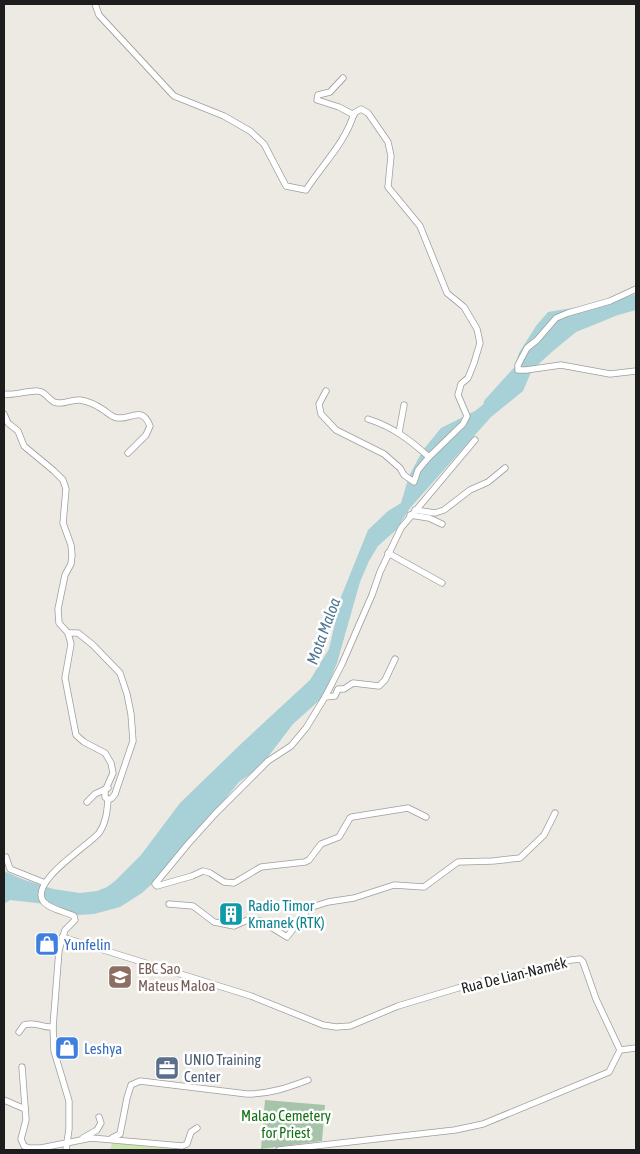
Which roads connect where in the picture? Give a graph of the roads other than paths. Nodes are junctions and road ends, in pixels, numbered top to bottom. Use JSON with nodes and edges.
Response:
{"nodes":[{"id":1,"x":95,"y":4,"type":"edge"},
{"id":2,"x":343,"y":78,"type":"dead end"},
{"id":3,"x":354,"y":115,"type":"junction"},
{"id":4,"x":636,"y":289,"type":"edge"},
{"id":5,"x":636,"y":371,"type":"edge"},
{"id":6,"x":326,"y":391,"type":"dead end"},
{"id":7,"x":4,"y":394,"type":"edge"},
{"id":8,"x":404,"y":405,"type":"dead end"},
{"id":9,"x":4,"y":414,"type":"edge"},
{"id":10,"x":368,"y":419,"type":"dead end"},
{"id":11,"x":399,"y":433,"type":"junction"},
{"id":12,"x":475,"y":440,"type":"dead end"},
{"id":13,"x":128,"y":453,"type":"dead end"},
{"id":14,"x":429,"y":457,"type":"junction"},
{"id":15,"x":505,"y":468,"type":"dead end"},
{"id":16,"x":415,"y":510,"type":"junction"},
{"id":17,"x":410,"y":515,"type":"junction"},
{"id":18,"x":442,"y":524,"type":"dead end"},
{"id":19,"x":388,"y":553,"type":"junction"},
{"id":20,"x":442,"y":583,"type":"dead end"},
{"id":21,"x":68,"y":633,"type":"junction"},
{"id":22,"x":395,"y":659,"type":"dead end"},
{"id":23,"x":324,"y":697,"type":"junction"},
{"id":24,"x":108,"y":788,"type":"junction"},
{"id":25,"x":108,"y":800,"type":"junction"},
{"id":26,"x":87,"y":802,"type":"dead end"},
{"id":27,"x":554,"y":813,"type":"dead end"},
{"id":28,"x":426,"y":817,"type":"dead end"},
{"id":29,"x":6,"y":857,"type":"dead end"},
{"id":30,"x":45,"y":884,"type":"junction"},
{"id":31,"x":169,"y":904,"type":"dead end"},
{"id":32,"x":62,"y":937,"type":"junction"},
{"id":33,"x":53,"y":1027,"type":"junction"},
{"id":34,"x":19,"y":1032,"type":"dead end"},
{"id":35,"x":636,"y":1048,"type":"edge"},
{"id":36,"x":620,"y":1050,"type":"junction"},
{"id":37,"x":22,"y":1067,"type":"dead end"},
{"id":38,"x":308,"y":1080,"type":"dead end"},
{"id":39,"x":4,"y":1100,"type":"edge"},
{"id":40,"x":25,"y":1109,"type":"junction"},
{"id":41,"x":99,"y":1117,"type":"dead end"},
{"id":42,"x":197,"y":1128,"type":"dead end"},
{"id":43,"x":81,"y":1139,"type":"junction"},
{"id":44,"x":107,"y":1139,"type":"junction"},
{"id":45,"x":68,"y":1143,"type":"junction"},
{"id":46,"x":66,"y":1150,"type":"edge"},
{"id":47,"x":279,"y":1150,"type":"edge"}],
"edges":[{"from":1,"to":3,"type":"street"},
{"from":2,"to":3,"type":"street"},
{"from":3,"to":14,"type":"street"},
{"from":4,"to":5,"type":"street"},
{"from":6,"to":14,"type":"street"},
{"from":7,"to":13,"type":"street"},
{"from":8,"to":11,"type":"street"},
{"from":9,"to":21,"type":"street"},
{"from":10,"to":11,"type":"street"},
{"from":11,"to":14,"type":"street"},
{"from":12,"to":16,"type":"street"},
{"from":15,"to":16,"type":"street"},
{"from":16,"to":17,"type":"street"},
{"from":17,"to":18,"type":"street"},
{"from":17,"to":19,"type":"street"},
{"from":19,"to":20,"type":"street"},
{"from":19,"to":23,"type":"street"},
{"from":21,"to":24,"type":"street"},
{"from":21,"to":25,"type":"street"},
{"from":22,"to":23,"type":"street"},
{"from":23,"to":28,"type":"street"},
{"from":24,"to":25,"type":"street"},
{"from":24,"to":26,"type":"street"},
{"from":25,"to":30,"type":"street"},
{"from":27,"to":31,"type":"street"},
{"from":29,"to":30,"type":"street"},
{"from":30,"to":32,"type":"street"},
{"from":32,"to":33,"type":"street"},
{"from":32,"to":36,"type":"street","name":"Rua De Lian-Namék"},
{"from":33,"to":34,"type":"street"},
{"from":33,"to":45,"type":"street"},
{"from":35,"to":36,"type":"street"},
{"from":36,"to":47,"type":"street"},
{"from":37,"to":40,"type":"street"},
{"from":38,"to":44,"type":"street"},
{"from":39,"to":40,"type":"street"},
{"from":40,"to":45,"type":"street"},
{"from":41,"to":43,"type":"street"},
{"from":42,"to":44,"type":"street"},
{"from":43,"to":44,"type":"street"},
{"from":43,"to":45,"type":"street"},
{"from":45,"to":46,"type":"street"}]}
